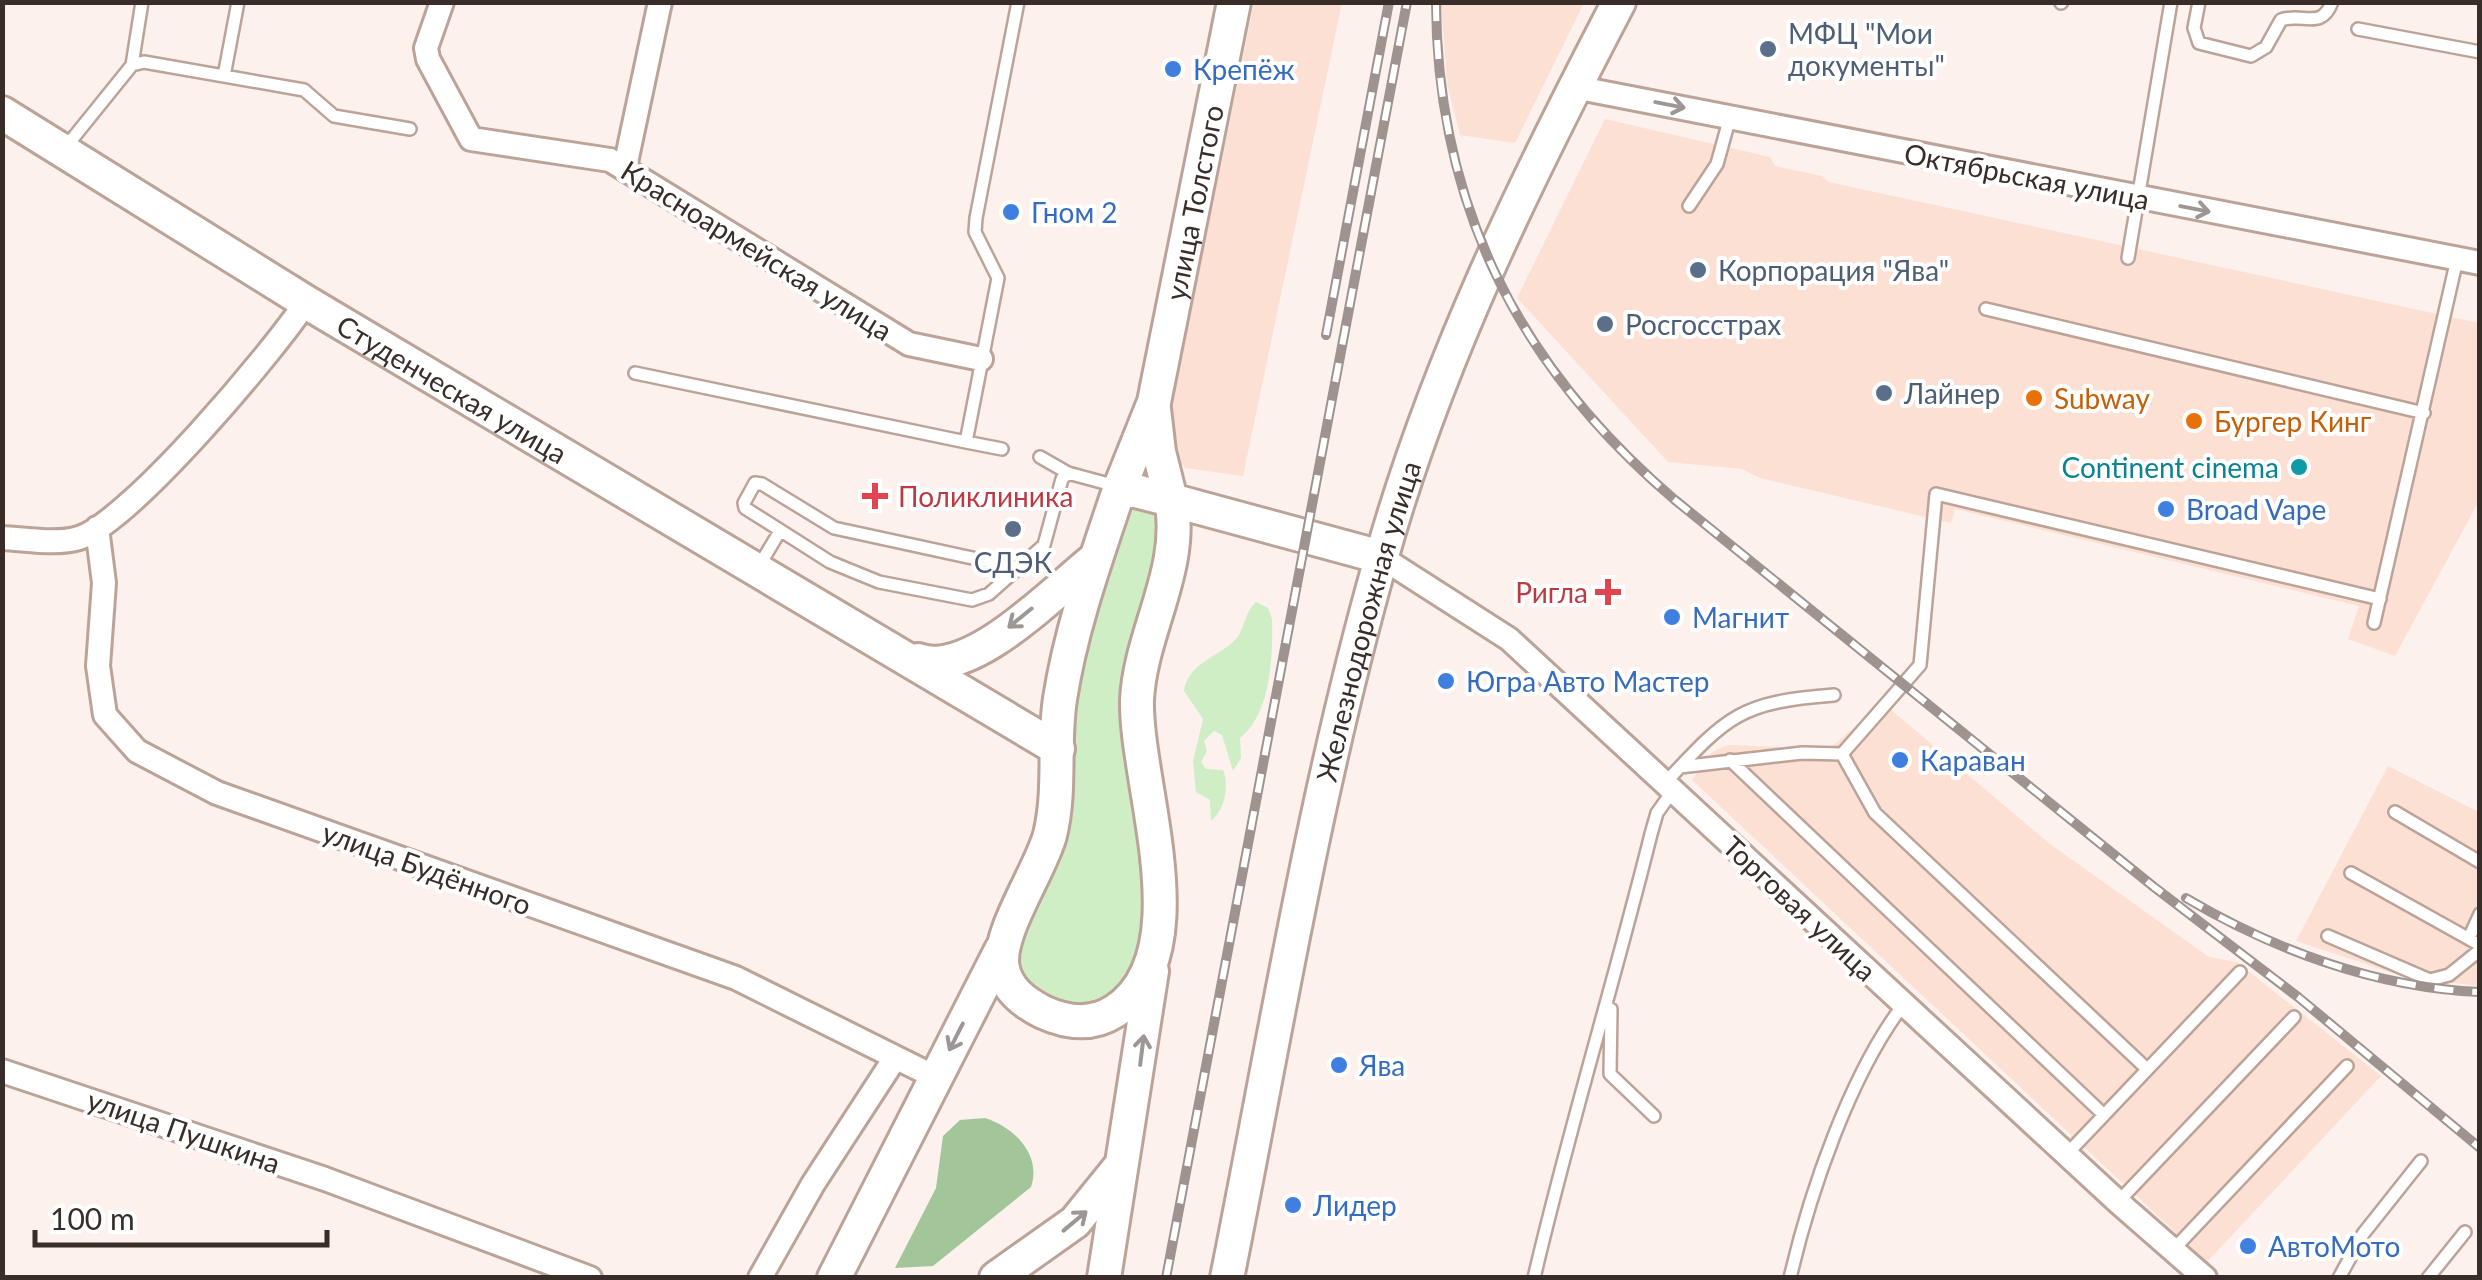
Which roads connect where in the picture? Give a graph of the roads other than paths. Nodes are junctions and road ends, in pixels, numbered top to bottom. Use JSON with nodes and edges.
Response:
{"nodes":[{"id":1,"x":142,"y":2,"type":"edge"},
{"id":2,"x":238,"y":2,"type":"edge"},
{"id":3,"x":442,"y":2,"type":"edge"},
{"id":4,"x":660,"y":2,"type":"edge"},
{"id":5,"x":1018,"y":2,"type":"edge"},
{"id":6,"x":1234,"y":2,"type":"edge"},
{"id":7,"x":1619,"y":2,"type":"edge"},
{"id":8,"x":2171,"y":2,"type":"edge"},
{"id":9,"x":2199,"y":2,"type":"edge"},
{"id":10,"x":2332,"y":2,"type":"edge"},
{"id":11,"x":2358,"y":29,"type":"dead end"},
{"id":12,"x":2480,"y":52,"type":"edge"},
{"id":13,"x":132,"y":64,"type":"junction"},
{"id":14,"x":224,"y":76,"type":"junction"},
{"id":15,"x":1574,"y":87,"type":"junction"},
{"id":16,"x":2,"y":112,"type":"edge"},
{"id":17,"x":1730,"y":117,"type":"junction"},
{"id":18,"x":410,"y":129,"type":"dead end"},
{"id":19,"x":62,"y":151,"type":"junction"},
{"id":20,"x":624,"y":167,"type":"junction"},
{"id":21,"x":2139,"y":198,"type":"junction"},
{"id":22,"x":1689,"y":206,"type":"dead end"},
{"id":23,"x":2128,"y":258,"type":"dead end"},
{"id":24,"x":2468,"y":261,"type":"edge"},
{"id":25,"x":306,"y":302,"type":"junction"},
{"id":26,"x":1986,"y":309,"type":"dead end"},
{"id":27,"x":981,"y":359,"type":"junction"},
{"id":28,"x":636,"y":373,"type":"dead end"},
{"id":29,"x":1154,"y":402,"type":"junction"},
{"id":30,"x":2424,"y":413,"type":"junction"},
{"id":31,"x":966,"y":442,"type":"junction"},
{"id":32,"x":1002,"y":449,"type":"dead end"},
{"id":33,"x":1040,"y":457,"type":"dead end"},
{"id":34,"x":1068,"y":473,"type":"junction"},
{"id":35,"x":1120,"y":488,"type":"junction"},
{"id":36,"x":1171,"y":500,"type":"junction"},
{"id":37,"x":1258,"y":524,"type":"junction"},
{"id":38,"x":97,"y":528,"type":"junction"},
{"id":39,"x":780,"y":531,"type":"junction"},
{"id":40,"x":2,"y":538,"type":"edge"},
{"id":41,"x":1381,"y":557,"type":"junction"},
{"id":42,"x":1096,"y":558,"type":"junction"},
{"id":43,"x":758,"y":568,"type":"junction"},
{"id":44,"x":1018,"y":568,"type":"junction"},
{"id":45,"x":1168,"y":571,"type":"junction"},
{"id":46,"x":2380,"y":599,"type":"junction"},
{"id":47,"x":2374,"y":623,"type":"dead end"},
{"id":48,"x":905,"y":655,"type":"junction"},
{"id":49,"x":1834,"y":696,"type":"dead end"},
{"id":50,"x":1058,"y":748,"type":"junction"},
{"id":51,"x":1842,"y":754,"type":"junction"},
{"id":52,"x":1730,"y":760,"type":"junction"},
{"id":53,"x":1673,"y":779,"type":"junction"},
{"id":54,"x":2395,"y":812,"type":"dead end"},
{"id":55,"x":2480,"y":862,"type":"edge"},
{"id":56,"x":2351,"y":872,"type":"dead end"},
{"id":57,"x":2480,"y":914,"type":"edge"},
{"id":58,"x":2328,"y":936,"type":"dead end"},
{"id":59,"x":2476,"y":944,"type":"edge"},
{"id":60,"x":1000,"y":950,"type":"junction"},
{"id":61,"x":1153,"y":960,"type":"junction"},
{"id":62,"x":2240,"y":972,"type":"dead end"},
{"id":63,"x":1611,"y":994,"type":"junction"},
{"id":64,"x":1903,"y":1005,"type":"junction"},
{"id":65,"x":2294,"y":1017,"type":"dead end"},
{"id":66,"x":895,"y":1058,"type":"junction"},
{"id":67,"x":2347,"y":1066,"type":"dead end"},
{"id":68,"x":2147,"y":1069,"type":"junction"},
{"id":69,"x":2,"y":1070,"type":"edge"},
{"id":70,"x":935,"y":1076,"type":"junction"},
{"id":71,"x":2104,"y":1115,"type":"junction"},
{"id":72,"x":1654,"y":1116,"type":"dead end"},
{"id":73,"x":1128,"y":1140,"type":"junction"},
{"id":74,"x":2066,"y":1154,"type":"junction"},
{"id":75,"x":2421,"y":1160,"type":"dead end"},
{"id":76,"x":2118,"y":1202,"type":"junction"},
{"id":77,"x":2466,"y":1232,"type":"dead end"},
{"id":78,"x":2173,"y":1250,"type":"junction"},
{"id":79,"x":590,"y":1278,"type":"edge"},
{"id":80,"x":760,"y":1278,"type":"edge"},
{"id":81,"x":834,"y":1278,"type":"edge"},
{"id":82,"x":996,"y":1278,"type":"edge"},
{"id":83,"x":1104,"y":1278,"type":"edge"},
{"id":84,"x":1227,"y":1278,"type":"edge"},
{"id":85,"x":1534,"y":1278,"type":"edge"},
{"id":86,"x":1790,"y":1278,"type":"edge"},
{"id":87,"x":2205,"y":1278,"type":"edge"},
{"id":88,"x":2339,"y":1278,"type":"edge"},
{"id":89,"x":2428,"y":1278,"type":"edge"}],
"edges":[{"from":1,"to":13,"type":"lane"},
{"from":2,"to":14,"type":"lane"},
{"from":3,"to":20,"type":"street","name":"Красноармейская улица"},
{"from":4,"to":20,"type":"street"},
{"from":5,"to":27,"type":"lane"},
{"from":6,"to":29,"type":"street","name":"улица Толстого"},
{"from":7,"to":15,"type":"street","name":"Железнодорожная улица"},
{"from":8,"to":21,"type":"lane"},
{"from":9,"to":10,"type":"lane"},
{"from":11,"to":12,"type":"lane"},
{"from":13,"to":14,"type":"lane"},
{"from":13,"to":19,"type":"lane"},
{"from":14,"to":18,"type":"lane"},
{"from":15,"to":17,"type":"street","name":"Октябрьская улица","one_way":true},
{"from":15,"to":41,"type":"street","name":"Железнодорожная улица"},
{"from":16,"to":19,"type":"street","name":"Студенческая улица"},
{"from":17,"to":21,"type":"street","name":"Октябрьская улица"},
{"from":17,"to":22,"type":"lane"},
{"from":19,"to":25,"type":"street","name":"Студенческая улица"},
{"from":20,"to":27,"type":"street","name":"Красноармейская улица"},
{"from":21,"to":23,"type":"lane"},
{"from":21,"to":24,"type":"street","name":"Октябрьская улица","one_way":true},
{"from":24,"to":30,"type":"lane"},
{"from":25,"to":38,"type":"street"},
{"from":25,"to":43,"type":"street","name":"Студенческая улица"},
{"from":26,"to":30,"type":"lane"},
{"from":27,"to":31,"type":"lane"},
{"from":28,"to":31,"type":"lane"},
{"from":29,"to":35,"type":"street"},
{"from":29,"to":36,"type":"street"},
{"from":30,"to":46,"type":"lane"},
{"from":31,"to":32,"type":"lane"},
{"from":33,"to":34,"type":"lane"},
{"from":34,"to":35,"type":"lane"},
{"from":34,"to":44,"type":"lane"},
{"from":35,"to":36,"type":"street"},
{"from":35,"to":42,"type":"street"},
{"from":36,"to":37,"type":"street"},
{"from":36,"to":45,"type":"street"},
{"from":37,"to":41,"type":"street"},
{"from":37,"to":45,"type":"street"},
{"from":38,"to":40,"type":"street"},
{"from":38,"to":66,"type":"street","name":"улица Будённого"},
{"from":39,"to":43,"type":"lane"},
{"from":39,"to":44,"type":"lane"},
{"from":39,"to":44,"type":"lane"},
{"from":41,"to":53,"type":"street","name":"Торговая улица"},
{"from":41,"to":84,"type":"street","name":"Железнодорожная улица"},
{"from":42,"to":48,"type":"street","one_way":true},
{"from":42,"to":50,"type":"street"},
{"from":43,"to":48,"type":"street","name":"Студенческая улица"},
{"from":45,"to":61,"type":"street"},
{"from":46,"to":47,"type":"lane"},
{"from":46,"to":51,"type":"lane"},
{"from":48,"to":50,"type":"street","name":"Студенческая улица"},
{"from":49,"to":53,"type":"lane"},
{"from":50,"to":60,"type":"street"},
{"from":51,"to":52,"type":"lane"},
{"from":51,"to":68,"type":"lane"},
{"from":52,"to":53,"type":"lane"},
{"from":52,"to":71,"type":"lane"},
{"from":53,"to":63,"type":"lane"},
{"from":53,"to":64,"type":"street","name":"Торговая улица"},
{"from":54,"to":55,"type":"lane"},
{"from":56,"to":59,"type":"lane"},
{"from":57,"to":59,"type":"lane"},
{"from":58,"to":59,"type":"lane"},
{"from":60,"to":61,"type":"street"},
{"from":60,"to":70,"type":"street","one_way":true},
{"from":73,"to":61,"type":"street","one_way":true},
{"from":62,"to":68,"type":"lane"},
{"from":63,"to":72,"type":"lane"},
{"from":63,"to":85,"type":"lane"},
{"from":64,"to":74,"type":"street","name":"Торговая улица"},
{"from":64,"to":86,"type":"lane"},
{"from":65,"to":76,"type":"lane"},
{"from":66,"to":70,"type":"street","name":"улица Будённого"},
{"from":66,"to":80,"type":"street"},
{"from":67,"to":78,"type":"lane"},
{"from":68,"to":71,"type":"lane"},
{"from":69,"to":79,"type":"street","name":"улица Пушкина"},
{"from":70,"to":81,"type":"street"},
{"from":71,"to":74,"type":"lane"},
{"from":82,"to":73,"type":"street","one_way":true},
{"from":73,"to":83,"type":"street"},
{"from":74,"to":76,"type":"street","name":"Торговая улица"},
{"from":75,"to":88,"type":"lane"},
{"from":76,"to":78,"type":"street","name":"Торговая улица"},
{"from":77,"to":89,"type":"lane"},
{"from":78,"to":87,"type":"street","name":"Торговая улица"}]}
